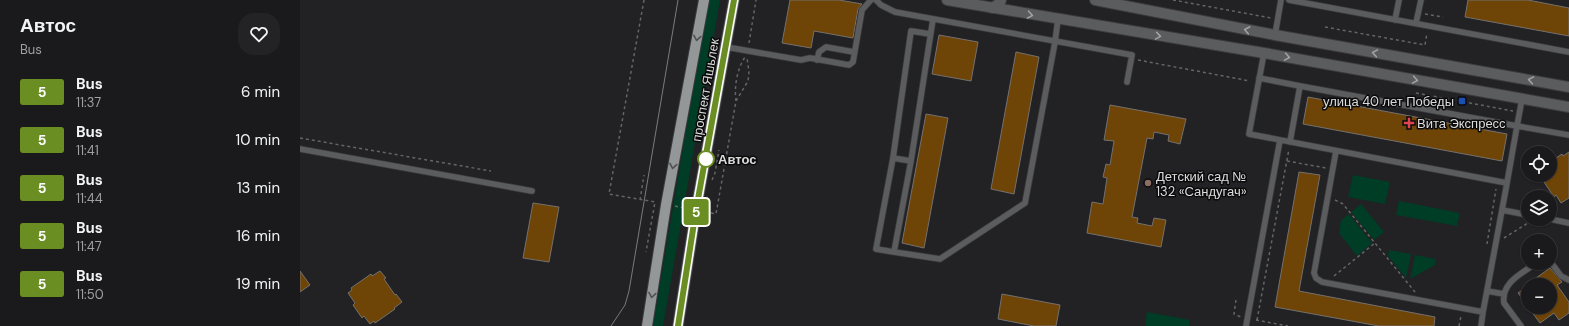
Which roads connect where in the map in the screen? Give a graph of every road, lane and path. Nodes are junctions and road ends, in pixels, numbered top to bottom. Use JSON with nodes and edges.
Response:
{"nodes":[{"id":1,"x":644,"y":0,"type":"edge"},
{"id":2,"x":704,"y":0,"type":"edge"},
{"id":3,"x":734,"y":0,"type":"edge"},
{"id":4,"x":756,"y":0,"type":"edge"},
{"id":5,"x":871,"y":0,"type":"edge"},
{"id":6,"x":876,"y":0,"type":"edge"},
{"id":7,"x":947,"y":0,"type":"edge"},
{"id":8,"x":1001,"y":0,"type":"edge"},
{"id":9,"x":1095,"y":0,"type":"edge"},
{"id":10,"x":1173,"y":0,"type":"edge"},
{"id":11,"x":1281,"y":0,"type":"edge"},
{"id":12,"x":1289,"y":0,"type":"edge"},
{"id":13,"x":1399,"y":0,"type":"edge"},
{"id":14,"x":1420,"y":0,"type":"edge"},
{"id":15,"x":1113,"y":2,"type":"edge"},
{"id":16,"x":992,"y":8,"type":"junction"},
{"id":17,"x":933,"y":19,"type":"junction"},
{"id":18,"x":1058,"y":19,"type":"junction"},
{"id":19,"x":1278,"y":19,"type":"junction"},
{"id":20,"x":1395,"y":20,"type":"junction"},
{"id":21,"x":1416,"y":23,"type":"junction"},
{"id":22,"x":1428,"y":26,"type":"junction"},
{"id":23,"x":1325,"y":27,"type":"dead end"},
{"id":24,"x":930,"y":34,"type":"junction"},
{"id":25,"x":1275,"y":35,"type":"junction"},
{"id":26,"x":1055,"y":42,"type":"junction"},
{"id":27,"x":726,"y":47,"type":"junction"},
{"id":28,"x":748,"y":47,"type":"dead end"},
{"id":29,"x":854,"y":52,"type":"junction"},
{"id":30,"x":1569,"y":52,"type":"edge"},
{"id":31,"x":1264,"y":53,"type":"junction"},
{"id":32,"x":1132,"y":59,"type":"junction"},
{"id":33,"x":817,"y":60,"type":"junction"},
{"id":34,"x":1259,"y":81,"type":"junction"},
{"id":35,"x":1127,"y":82,"type":"dead end"},
{"id":36,"x":1300,"y":86,"type":"junction"},
{"id":37,"x":1569,"y":87,"type":"edge"},
{"id":38,"x":1416,"y":93,"type":"dead end"},
{"id":39,"x":1522,"y":99,"type":"junction"},
{"id":40,"x":736,"y":101,"type":"junction"},
{"id":41,"x":1569,"y":108,"type":"edge"},
{"id":42,"x":1520,"y":112,"type":"junction"},
{"id":43,"x":1518,"y":126,"type":"junction"},
{"id":44,"x":1569,"y":135,"type":"edge"},
{"id":45,"x":300,"y":138,"type":"edge"},
{"id":46,"x":1280,"y":140,"type":"junction"},
{"id":47,"x":1290,"y":142,"type":"junction"},
{"id":48,"x":300,"y":149,"type":"edge"},
{"id":49,"x":1336,"y":151,"type":"junction"},
{"id":50,"x":893,"y":158,"type":"junction"},
{"id":51,"x":1277,"y":159,"type":"junction"},
{"id":52,"x":1286,"y":161,"type":"junction"},
{"id":53,"x":910,"y":162,"type":"junction"},
{"id":54,"x":1333,"y":170,"type":"junction"},
{"id":55,"x":491,"y":171,"type":"dead end"},
{"id":56,"x":644,"y":175,"type":"dead end"},
{"id":57,"x":1507,"y":183,"type":"junction"},
{"id":58,"x":532,"y":191,"type":"dead end"},
{"id":59,"x":1327,"y":199,"type":"junction"},
{"id":60,"x":640,"y":200,"type":"junction"},
{"id":61,"x":673,"y":206,"type":"dead end"},
{"id":62,"x":684,"y":208,"type":"dead end"},
{"id":63,"x":1502,"y":210,"type":"junction"},
{"id":64,"x":702,"y":211,"type":"dead end"},
{"id":65,"x":1521,"y":214,"type":"edge"},
{"id":66,"x":1557,"y":220,"type":"edge"},
{"id":67,"x":1569,"y":223,"type":"edge"},
{"id":68,"x":1523,"y":226,"type":"edge"},
{"id":69,"x":1375,"y":243,"type":"junction"},
{"id":70,"x":1496,"y":244,"type":"junction"},
{"id":71,"x":646,"y":252,"type":"dead end"},
{"id":72,"x":894,"y":252,"type":"junction"},
{"id":73,"x":1527,"y":270,"type":"edge"},
{"id":74,"x":1556,"y":270,"type":"edge"},
{"id":75,"x":1569,"y":280,"type":"edge"},
{"id":76,"x":1326,"y":283,"type":"junction"},
{"id":77,"x":1487,"y":291,"type":"junction"},
{"id":78,"x":1504,"y":294,"type":"junction"},
{"id":79,"x":1422,"y":301,"type":"junction"},
{"id":80,"x":1462,"y":308,"type":"junction"},
{"id":81,"x":1483,"y":312,"type":"junction"},
{"id":82,"x":1257,"y":320,"type":"dead end"},
{"id":83,"x":647,"y":326,"type":"edge"},
{"id":84,"x":678,"y":326,"type":"edge"},
{"id":85,"x":1246,"y":326,"type":"edge"},
{"id":86,"x":1459,"y":326,"type":"edge"},
{"id":87,"x":1481,"y":326,"type":"edge"},
{"id":88,"x":1521,"y":326,"type":"edge"}],
"edges":[{"from":1,"to":60,"type":"path"},
{"from":2,"to":83,"type":"main road","name":"проспект Яшьлек","one_way":true},
{"from":3,"to":27,"type":"main road","name":"проспект Яшьлек"},
{"from":4,"to":28,"type":"path"},
{"from":5,"to":29,"type":"lane"},
{"from":6,"to":17,"type":"lane"},
{"from":7,"to":16,"type":"street"},
{"from":8,"to":16,"type":"street"},
{"from":9,"to":15,"type":"street"},
{"from":10,"to":19,"type":"path"},
{"from":11,"to":19,"type":"lane"},
{"from":12,"to":20,"type":"lane"},
{"from":13,"to":20,"type":"lane"},
{"from":14,"to":21,"type":"lane"},
{"from":25,"to":15,"type":"street","one_way":true},
{"from":16,"to":18,"type":"street","one_way":true},
{"from":17,"to":24,"type":"lane"},
{"from":17,"to":26,"type":"lane"},
{"from":18,"to":26,"type":"lane"},
{"from":18,"to":31,"type":"street","one_way":true},
{"from":19,"to":25,"type":"lane"},
{"from":20,"to":21,"type":"lane"},
{"from":21,"to":22,"type":"lane"},
{"from":22,"to":23,"type":"path"},
{"from":22,"to":30,"type":"lane"},
{"from":24,"to":50,"type":"lane"},
{"from":24,"to":53,"type":"lane"},
{"from":37,"to":25,"type":"street","one_way":true},
{"from":26,"to":32,"type":"lane"},
{"from":26,"to":72,"type":"lane"},
{"from":27,"to":33,"type":"lane"},
{"from":27,"to":84,"type":"main road","name":"проспект Яшьлек"},
{"from":29,"to":33,"type":"lane"},
{"from":29,"to":33,"type":"lane"},
{"from":31,"to":34,"type":"lane"},
{"from":31,"to":39,"type":"street","one_way":true},
{"from":32,"to":34,"type":"path"},
{"from":32,"to":35,"type":"lane"},
{"from":34,"to":36,"type":"lane"},
{"from":34,"to":46,"type":"lane"},
{"from":36,"to":43,"type":"lane"},
{"from":36,"to":47,"type":"lane"},
{"from":38,"to":42,"type":"path"},
{"from":39,"to":41,"type":"street"},
{"from":39,"to":42,"type":"lane"},
{"from":40,"to":40,"type":"path"},
{"from":40,"to":64,"type":"path"},
{"from":42,"to":43,"type":"lane"},
{"from":43,"to":44,"type":"lane"},
{"from":43,"to":57,"type":"lane"},
{"from":45,"to":55,"type":"path"},
{"from":46,"to":47,"type":"lane"},
{"from":46,"to":51,"type":"lane"},
{"from":47,"to":49,"type":"lane"},
{"from":47,"to":52,"type":"path"},
{"from":48,"to":58,"type":"lane"},
{"from":49,"to":54,"type":"lane"},
{"from":49,"to":57,"type":"lane"},
{"from":50,"to":53,"type":"lane"},
{"from":50,"to":72,"type":"lane"},
{"from":51,"to":52,"type":"path"},
{"from":51,"to":85,"type":"lane"},
{"from":52,"to":54,"type":"path"},
{"from":52,"to":82,"type":"path"},
{"from":53,"to":72,"type":"lane"},
{"from":54,"to":59,"type":"lane"},
{"from":56,"to":60,"type":"path"},
{"from":57,"to":63,"type":"lane"},
{"from":59,"to":69,"type":"path"},
{"from":59,"to":76,"type":"lane"},
{"from":60,"to":71,"type":"path"},
{"from":61,"to":62,"type":"path"},
{"from":63,"to":65,"type":"lane"},
{"from":63,"to":70,"type":"lane"},
{"from":66,"to":67,"type":"lane"},
{"from":68,"to":70,"type":"path"},
{"from":69,"to":76,"type":"path"},
{"from":69,"to":79,"type":"path"},
{"from":70,"to":77,"type":"lane"},
{"from":73,"to":78,"type":"lane"},
{"from":74,"to":75,"type":"lane"},
{"from":76,"to":79,"type":"lane"},
{"from":77,"to":78,"type":"lane"},
{"from":77,"to":81,"type":"lane"},
{"from":78,"to":88,"type":"lane"},
{"from":79,"to":80,"type":"lane"},
{"from":80,"to":81,"type":"lane"},
{"from":80,"to":86,"type":"path"},
{"from":81,"to":87,"type":"lane"}]}
